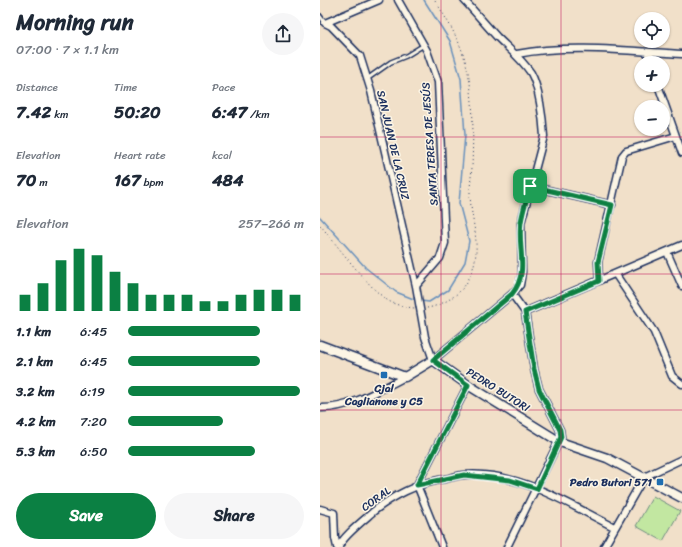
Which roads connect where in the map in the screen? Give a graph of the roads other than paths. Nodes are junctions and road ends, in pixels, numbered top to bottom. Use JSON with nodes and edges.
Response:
{"nodes":[{"id":1,"x":379,"y":0,"type":"edge"},
{"id":2,"x":398,"y":0,"type":"edge"},
{"id":3,"x":464,"y":0,"type":"edge"},
{"id":4,"x":320,"y":16,"type":"edge"},
{"id":5,"x":325,"y":22,"type":"junction"},
{"id":6,"x":424,"y":45,"type":"junction"},
{"id":7,"x":647,"y":52,"type":"junction"},
{"id":8,"x":517,"y":54,"type":"junction"},
{"id":9,"x":682,"y":54,"type":"edge"},
{"id":10,"x":648,"y":56,"type":"edge"},
{"id":11,"x":367,"y":79,"type":"junction"},
{"id":12,"x":660,"y":92,"type":"edge"},
{"id":13,"x":676,"y":136,"type":"junction"},
{"id":14,"x":682,"y":153,"type":"edge"},
{"id":15,"x":530,"y":186,"type":"junction"},
{"id":16,"x":612,"y":205,"type":"junction"},
{"id":17,"x":682,"y":246,"type":"edge"},
{"id":18,"x":667,"y":252,"type":"junction"},
{"id":19,"x":616,"y":275,"type":"junction"},
{"id":20,"x":599,"y":281,"type":"junction"},
{"id":21,"x":416,"y":286,"type":"junction"},
{"id":22,"x":682,"y":286,"type":"edge"},
{"id":23,"x":512,"y":294,"type":"junction"},
{"id":24,"x":525,"y":312,"type":"junction"},
{"id":25,"x":320,"y":345,"type":"edge"},
{"id":26,"x":433,"y":360,"type":"junction"},
{"id":27,"x":405,"y":377,"type":"junction"},
{"id":28,"x":682,"y":384,"type":"edge"},
{"id":29,"x":468,"y":385,"type":"junction"},
{"id":30,"x":320,"y":408,"type":"edge"},
{"id":31,"x":560,"y":442,"type":"junction"},
{"id":32,"x":682,"y":459,"type":"edge"},
{"id":33,"x":644,"y":477,"type":"junction"},
{"id":34,"x":417,"y":485,"type":"junction"},
{"id":35,"x":537,"y":489,"type":"junction"},
{"id":36,"x":682,"y":498,"type":"edge"},
{"id":37,"x":320,"y":509,"type":"edge"},
{"id":38,"x":614,"y":527,"type":"junction"},
{"id":39,"x":508,"y":546,"type":"edge"},
{"id":40,"x":338,"y":547,"type":"edge"},
{"id":41,"x":442,"y":547,"type":"edge"},
{"id":42,"x":604,"y":547,"type":"edge"}],
"edges":[{"from":1,"to":5,"type":"street"},
{"from":2,"to":6,"type":"street","name":"SANTA TERESA DE JESÚS"},
{"from":3,"to":8,"type":"street"},
{"from":4,"to":5,"type":"lane"},
{"from":5,"to":11,"type":"street","name":"SAN JUAN DE LA CRUZ"},
{"from":6,"to":11,"type":"lane"},
{"from":6,"to":21,"type":"street","name":"SANTA TERESA DE JESÚS"},
{"from":7,"to":8,"type":"street"},
{"from":7,"to":9,"type":"street"},
{"from":7,"to":10,"type":"street"},
{"from":8,"to":15,"type":"street"},
{"from":11,"to":21,"type":"street","name":"SAN JUAN DE LA CRUZ"},
{"from":12,"to":13,"type":"street"},
{"from":13,"to":14,"type":"street"},
{"from":13,"to":16,"type":"street"},
{"from":15,"to":16,"type":"street"},
{"from":15,"to":23,"type":"street"},
{"from":16,"to":20,"type":"street"},
{"from":17,"to":18,"type":"street"},
{"from":18,"to":19,"type":"street"},
{"from":18,"to":22,"type":"street"},
{"from":19,"to":20,"type":"street"},
{"from":19,"to":28,"type":"street"},
{"from":20,"to":24,"type":"street"},
{"from":21,"to":26,"type":"street","name":"SAN JUAN DE LA CRUZ"},
{"from":23,"to":24,"type":"street"},
{"from":23,"to":26,"type":"street"},
{"from":24,"to":31,"type":"street"},
{"from":25,"to":27,"type":"street"},
{"from":26,"to":27,"type":"street"},
{"from":26,"to":29,"type":"street","name":"PEDRO BUTORI"},
{"from":27,"to":30,"type":"street"},
{"from":29,"to":31,"type":"street","name":"PEDRO BUTORI"},
{"from":29,"to":34,"type":"street"},
{"from":31,"to":33,"type":"street","name":"PEDRO BUTORI"},
{"from":31,"to":35,"type":"street"},
{"from":32,"to":33,"type":"street"},
{"from":33,"to":36,"type":"street","name":"PEDRO BUTORI"},
{"from":33,"to":38,"type":"street"},
{"from":34,"to":35,"type":"street","name":"CORAL"},
{"from":34,"to":40,"type":"street","name":"CORAL"},
{"from":34,"to":41,"type":"street"},
{"from":35,"to":38,"type":"street","name":"CORAL"},
{"from":35,"to":39,"type":"street"},
{"from":37,"to":40,"type":"street"},
{"from":38,"to":42,"type":"street"}]}
